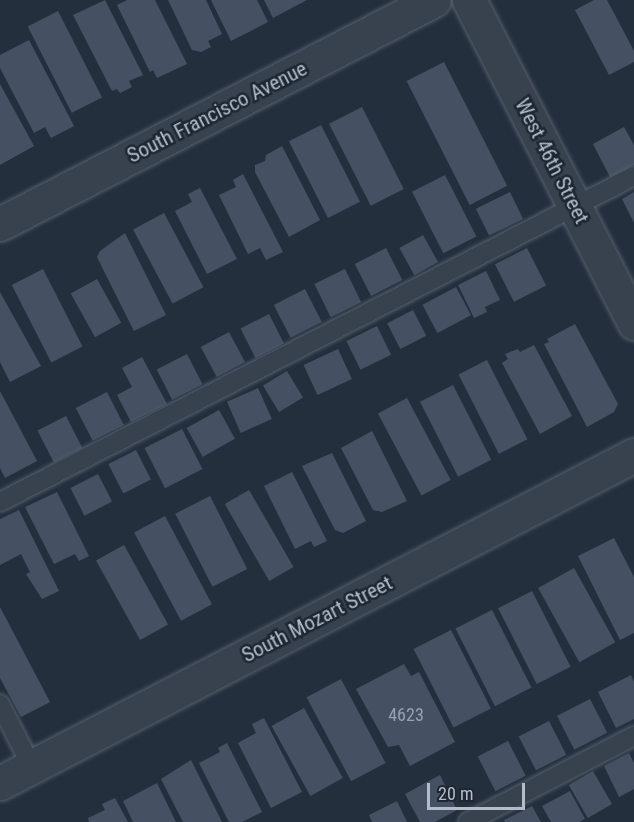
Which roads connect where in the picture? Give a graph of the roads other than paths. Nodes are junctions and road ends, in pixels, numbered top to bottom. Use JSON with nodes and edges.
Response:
{"nodes":[{"id":1,"x":434,"y":0,"type":"edge"},
{"id":2,"x":469,"y":0,"type":"edge"},
{"id":3,"x":634,"y":176,"type":"edge"},
{"id":4,"x":575,"y":207,"type":"junction"},
{"id":5,"x":0,"y":224,"type":"edge"},
{"id":6,"x":634,"y":323,"type":"edge"},
{"id":7,"x":634,"y":455,"type":"edge"},
{"id":8,"x":0,"y":502,"type":"edge"},
{"id":9,"x":0,"y":704,"type":"edge"},
{"id":10,"x":634,"y":736,"type":"edge"},
{"id":11,"x":32,"y":767,"type":"junction"},
{"id":12,"x":0,"y":783,"type":"edge"},
{"id":13,"x":468,"y":822,"type":"edge"}],
"edges":[{"from":1,"to":5,"type":"street","name":"South Francisco Avenue"},
{"from":2,"to":4,"type":"street","name":"West 46th Street"},
{"from":3,"to":4,"type":"lane"},
{"from":4,"to":6,"type":"street","name":"West 46th Street"},
{"from":4,"to":8,"type":"lane"},
{"from":7,"to":11,"type":"street","name":"South Mozart Street"},
{"from":9,"to":11,"type":"lane"},
{"from":10,"to":13,"type":"lane"},
{"from":11,"to":12,"type":"street","name":"South Mozart Street"}]}
